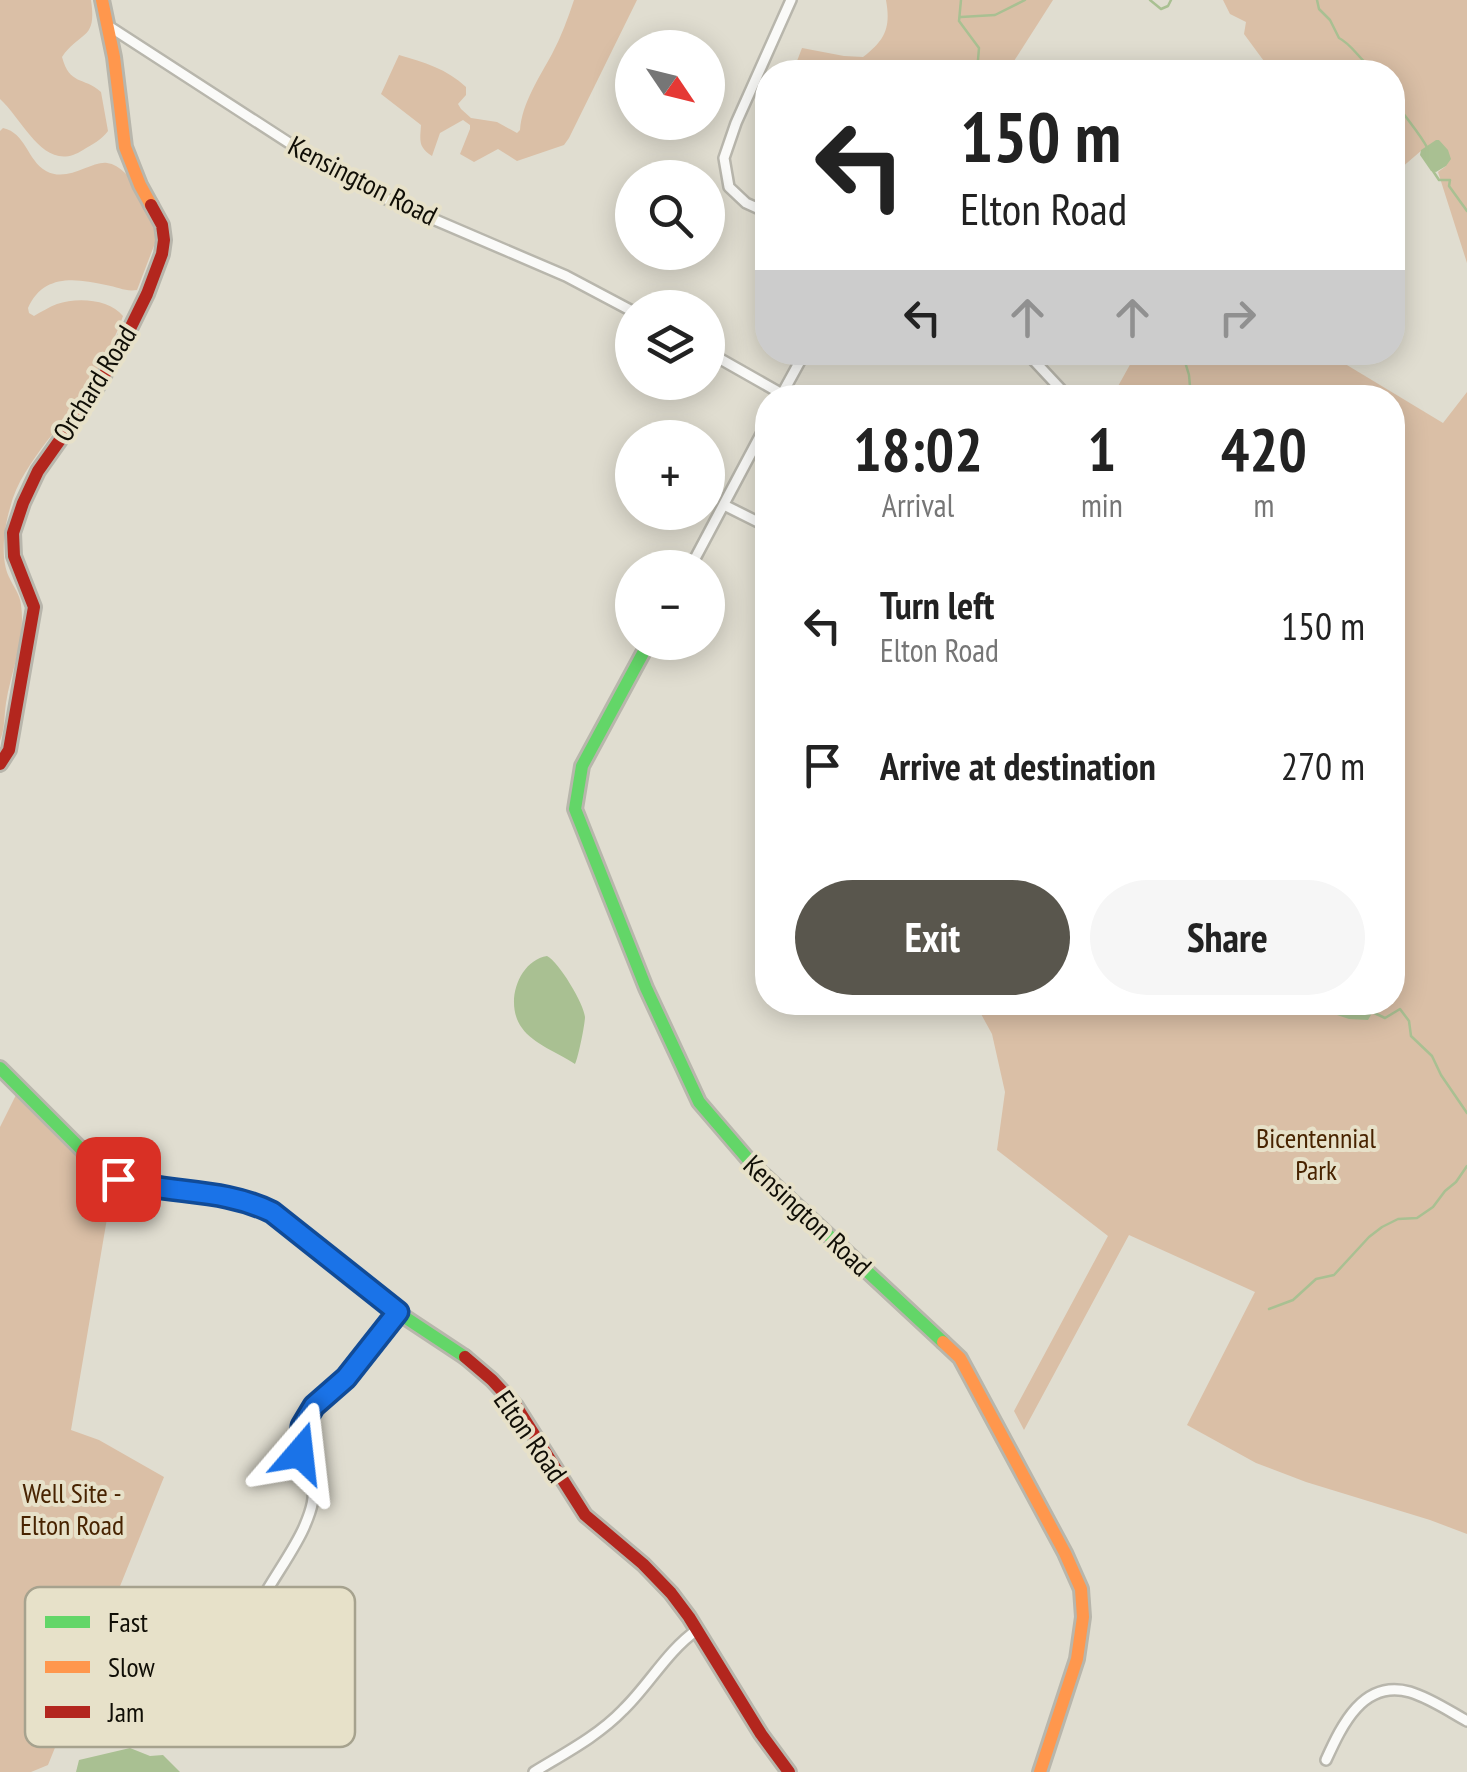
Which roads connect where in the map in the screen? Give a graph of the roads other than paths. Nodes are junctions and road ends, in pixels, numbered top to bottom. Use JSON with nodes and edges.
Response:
{"nodes":[{"id":1,"x":102,"y":0,"type":"edge"},
{"id":2,"x":791,"y":0,"type":"edge"},
{"id":3,"x":107,"y":26,"type":"junction"},
{"id":4,"x":764,"y":60,"type":"edge"},
{"id":5,"x":755,"y":81,"type":"edge"},
{"id":6,"x":755,"y":207,"type":"edge"},
{"id":7,"x":615,"y":302,"type":"edge"},
{"id":8,"x":725,"y":362,"type":"edge"},
{"id":9,"x":1038,"y":365,"type":"edge"},
{"id":10,"x":763,"y":385,"type":"edge"},
{"id":11,"x":1057,"y":385,"type":"edge"},
{"id":12,"x":755,"y":447,"type":"edge"},
{"id":13,"x":725,"y":503,"type":"edge"},
{"id":14,"x":725,"y":506,"type":"edge"},
{"id":15,"x":755,"y":520,"type":"edge"},
{"id":16,"x":639,"y":660,"type":"edge"},
{"id":17,"x":0,"y":764,"type":"edge"},
{"id":18,"x":0,"y":1068,"type":"edge"},
{"id":19,"x":398,"y":1312,"type":"junction"},
{"id":20,"x":270,"y":1587,"type":"edge"},
{"id":21,"x":697,"y":1630,"type":"junction"},
{"id":22,"x":1467,"y":1722,"type":"edge"},
{"id":23,"x":1326,"y":1760,"type":"dead end"},
{"id":24,"x":534,"y":1772,"type":"edge"},
{"id":25,"x":789,"y":1772,"type":"edge"},
{"id":26,"x":1040,"y":1772,"type":"edge"}],
"edges":[{"from":1,"to":3,"type":"street","name":"Orchard Road"},
{"from":2,"to":4,"type":"street"},
{"from":3,"to":7,"type":"street","name":"Kensington Road"},
{"from":3,"to":17,"type":"street","name":"Orchard Road"},
{"from":5,"to":6,"type":"street"},
{"from":8,"to":10,"type":"street"},
{"from":9,"to":11,"type":"street"},
{"from":12,"to":13,"type":"street"},
{"from":14,"to":15,"type":"street"},
{"from":16,"to":26,"type":"street","name":"Kensington Road"},
{"from":18,"to":19,"type":"street","name":"Elton Road"},
{"from":19,"to":20,"type":"street"},
{"from":19,"to":21,"type":"street","name":"Elton Road"},
{"from":21,"to":24,"type":"street"},
{"from":21,"to":25,"type":"street","name":"Elton Road"},
{"from":22,"to":23,"type":"street"}]}
